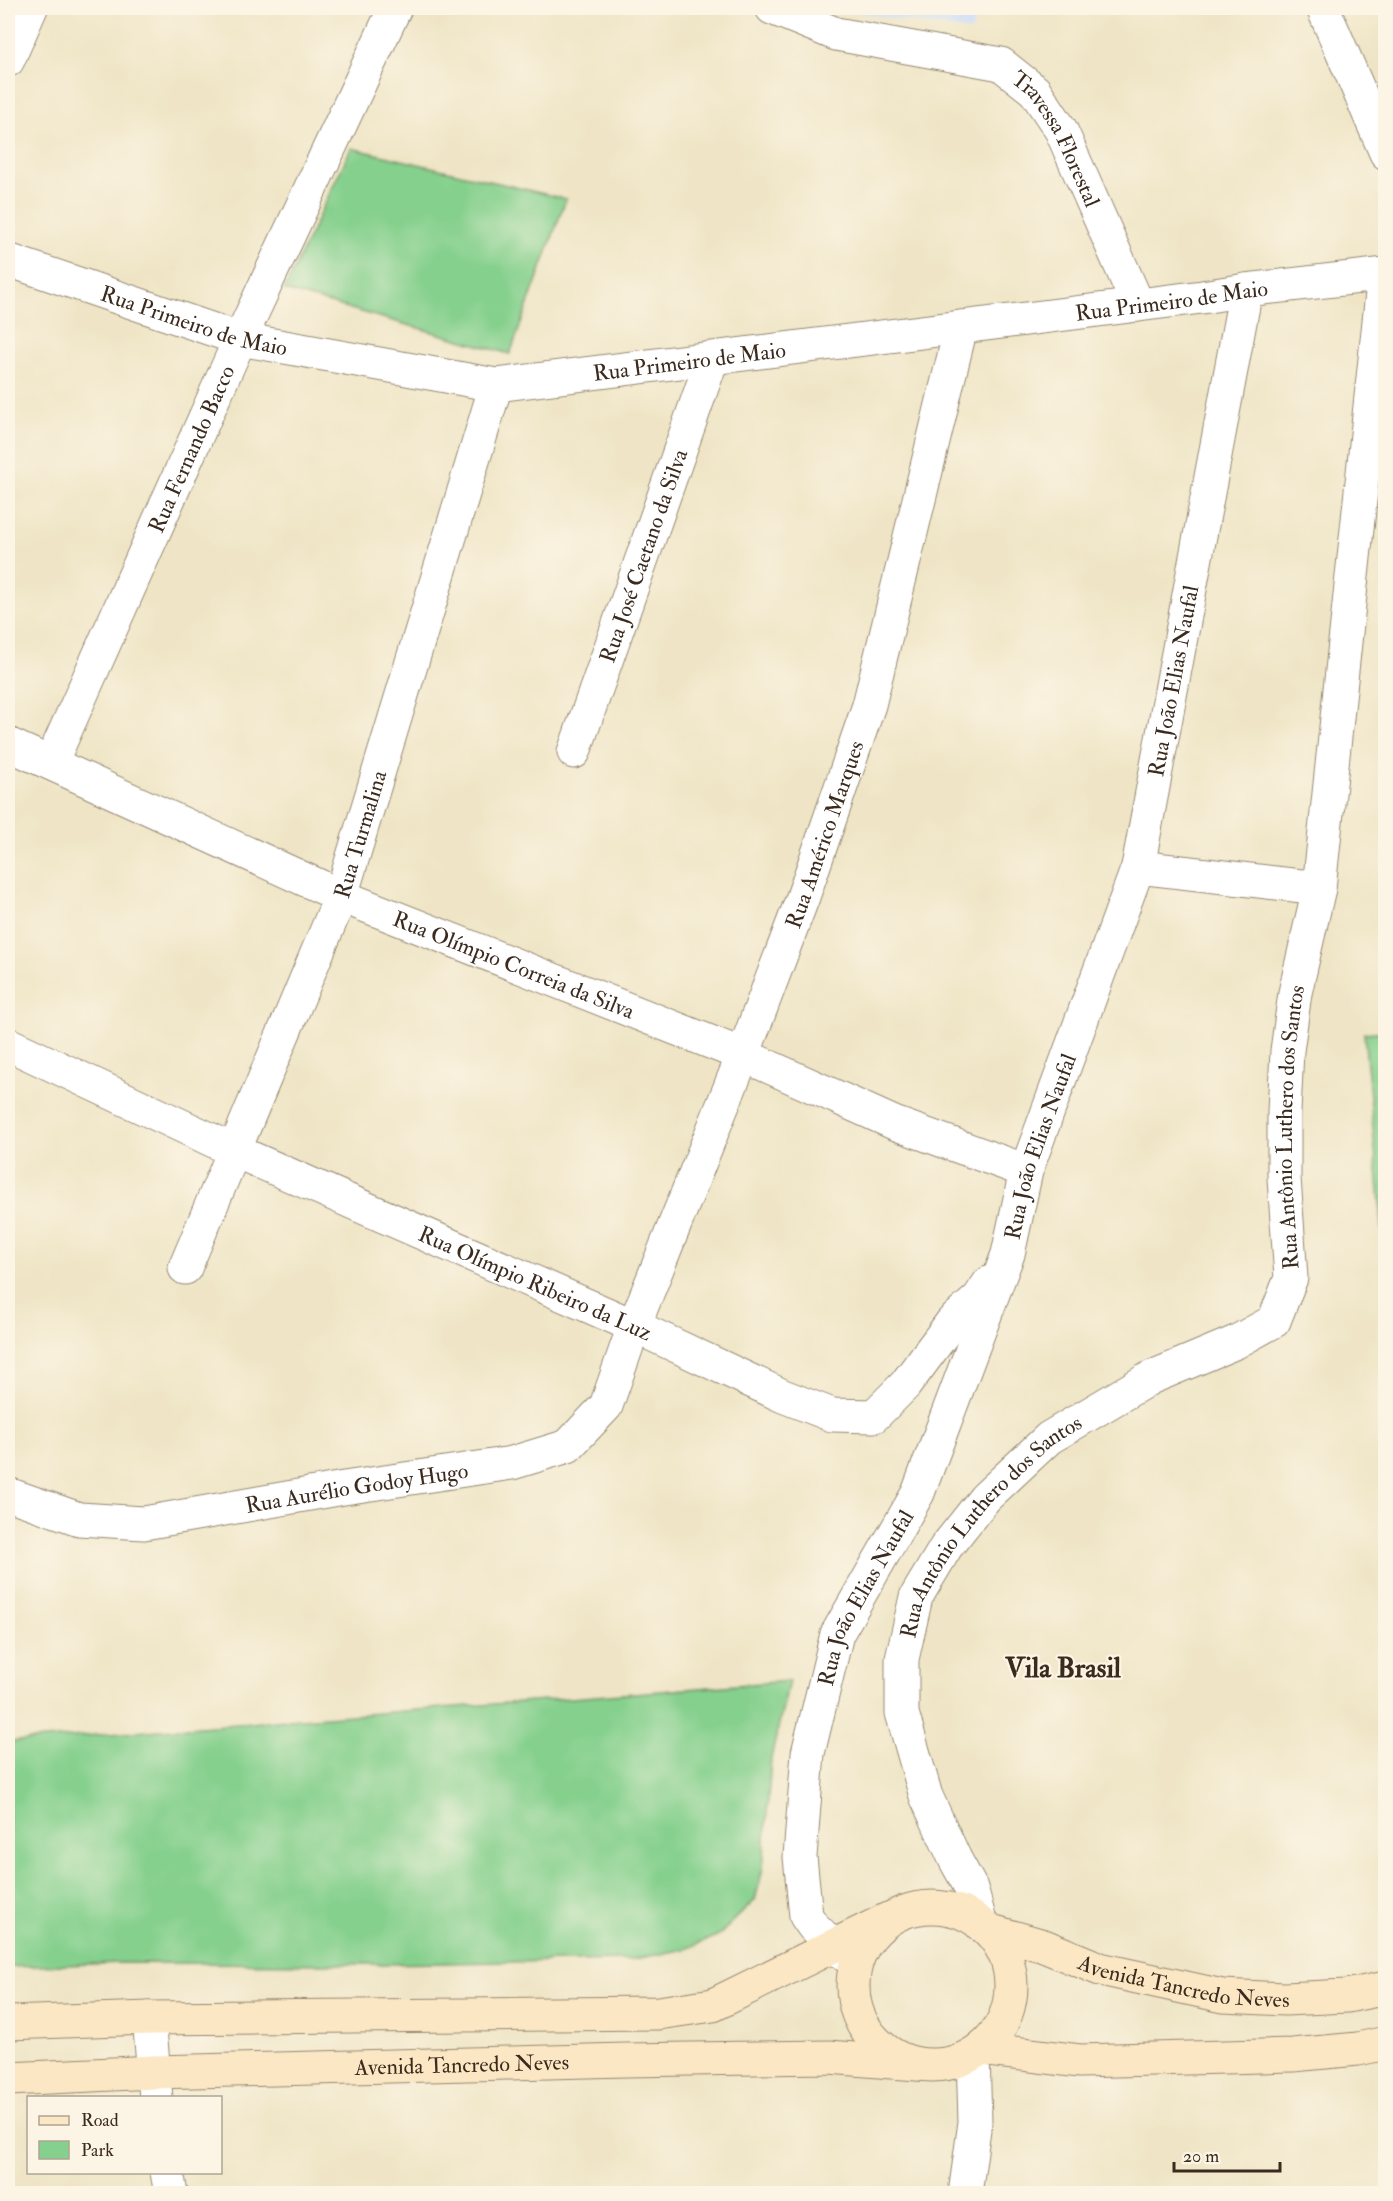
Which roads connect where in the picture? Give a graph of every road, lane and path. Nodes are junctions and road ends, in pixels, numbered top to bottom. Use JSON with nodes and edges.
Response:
{"nodes":[{"id":1,"x":31,"y":8,"type":"edge"},
{"id":2,"x":395,"y":8,"type":"edge"},
{"id":3,"x":772,"y":8,"type":"edge"},
{"id":4,"x":1323,"y":8,"type":"edge"},
{"id":5,"x":8,"y":60,"type":"edge"},
{"id":6,"x":1386,"y":153,"type":"edge"},
{"id":7,"x":8,"y":260,"type":"edge"},
{"id":8,"x":1385,"y":274,"type":"edge"},
{"id":9,"x":1246,"y":290,"type":"junction"},
{"id":10,"x":1138,"y":305,"type":"junction"},
{"id":11,"x":961,"y":327,"type":"junction"},
{"id":12,"x":240,"y":339,"type":"junction"},
{"id":13,"x":712,"y":358,"type":"junction"},
{"id":14,"x":496,"y":386,"type":"junction"},
{"id":15,"x":8,"y":744,"type":"edge"},
{"id":16,"x":574,"y":752,"type":"dead end"},
{"id":17,"x":51,"y":763,"type":"junction"},
{"id":18,"x":1138,"y":867,"type":"junction"},
{"id":19,"x":1319,"y":888,"type":"junction"},
{"id":20,"x":341,"y":896,"type":"junction"},
{"id":21,"x":8,"y":1044,"type":"edge"},
{"id":22,"x":743,"y":1055,"type":"junction"},
{"id":23,"x":233,"y":1150,"type":"junction"},
{"id":24,"x":1026,"y":1171,"type":"junction"},
{"id":25,"x":1008,"y":1254,"type":"junction"},
{"id":26,"x":185,"y":1268,"type":"dead end"},
{"id":27,"x":634,"y":1326,"type":"junction"},
{"id":28,"x":8,"y":1494,"type":"edge"},
{"id":29,"x":867,"y":1582,"type":"junction"},
{"id":30,"x":916,"y":1597,"type":"junction"},
{"id":31,"x":984,"y":1927,"type":"junction"},
{"id":32,"x":844,"y":1954,"type":"junction"},
{"id":33,"x":1386,"y":1988,"type":"edge"},
{"id":34,"x":149,"y":2018,"type":"junction"},
{"id":35,"x":8,"y":2023,"type":"edge"},
{"id":36,"x":1386,"y":2043,"type":"edge"},
{"id":37,"x":976,"y":2052,"type":"junction"},
{"id":38,"x":917,"y":2064,"type":"junction"},
{"id":39,"x":8,"y":2079,"type":"edge"},
{"id":40,"x":155,"y":2085,"type":"edge"},
{"id":41,"x":167,"y":2174,"type":"edge"},
{"id":42,"x":171,"y":2193,"type":"edge"},
{"id":43,"x":965,"y":2193,"type":"edge"}],
"edges":[{"from":1,"to":5,"type":"street"},
{"from":2,"to":12,"type":"street","name":"Rua Fernando Bacco"},
{"from":3,"to":10,"type":"street","name":"Travessa Florestal"},
{"from":4,"to":6,"type":"street"},
{"from":7,"to":12,"type":"street","name":"Rua Primeiro de Maio"},
{"from":8,"to":9,"type":"street","name":"Rua Primeiro de Maio"},
{"from":8,"to":19,"type":"street","name":"Rua Antônio Luthero dos Santos"},
{"from":9,"to":10,"type":"street","name":"Rua Primeiro de Maio"},
{"from":9,"to":18,"type":"street","name":"Rua João Elias Naufal"},
{"from":10,"to":11,"type":"street","name":"Rua Primeiro de Maio"},
{"from":11,"to":13,"type":"street","name":"Rua Primeiro de Maio"},
{"from":11,"to":22,"type":"street","name":"Rua Américo Marques"},
{"from":12,"to":14,"type":"street","name":"Rua Primeiro de Maio"},
{"from":12,"to":17,"type":"street","name":"Rua Fernando Bacco"},
{"from":13,"to":14,"type":"street","name":"Rua Primeiro de Maio"},
{"from":13,"to":16,"type":"street","name":"Rua José Caetano da Silva"},
{"from":14,"to":20,"type":"street","name":"Rua Turmalina"},
{"from":15,"to":17,"type":"street","name":"Rua Olímpio Correia da Silva"},
{"from":17,"to":20,"type":"street","name":"Rua Olímpio Correia da Silva"},
{"from":18,"to":19,"type":"street"},
{"from":18,"to":24,"type":"street","name":"Rua João Elias Naufal"},
{"from":19,"to":30,"type":"street","name":"Rua Antônio Luthero dos Santos"},
{"from":20,"to":22,"type":"street","name":"Rua Olímpio Correia da Silva"},
{"from":20,"to":23,"type":"street","name":"Rua Turmalina"},
{"from":21,"to":23,"type":"street","name":"Rua Olímpio Ribeiro da Luz"},
{"from":22,"to":24,"type":"street","name":"Rua Olímpio Correia da Silva"},
{"from":22,"to":27,"type":"street","name":"Rua Américo Marques"},
{"from":23,"to":26,"type":"street","name":"Rua Turmalina"},
{"from":23,"to":27,"type":"street","name":"Rua Olímpio Ribeiro da Luz"},
{"from":24,"to":25,"type":"street","name":"Rua João Elias Naufal"},
{"from":25,"to":27,"type":"street","name":"Rua Olímpio Ribeiro da Luz"},
{"from":25,"to":29,"type":"street","name":"Rua João Elias Naufal"},
{"from":27,"to":28,"type":"street","name":"Rua Aurélio Godoy Hugo"},
{"from":29,"to":30,"type":"street"},
{"from":29,"to":32,"type":"street","name":"Rua João Elias Naufal"},
{"from":30,"to":31,"type":"street","name":"Rua Antônio Luthero dos Santos"},
{"from":31,"to":32,"type":"street"},
{"from":31,"to":33,"type":"street","name":"Avenida Tancredo Neves"},
{"from":31,"to":37,"type":"street"},
{"from":32,"to":34,"type":"street"},
{"from":32,"to":38,"type":"street"},
{"from":34,"to":35,"type":"street"},
{"from":34,"to":40,"type":"street"},
{"from":36,"to":37,"type":"street"},
{"from":37,"to":38,"type":"street"},
{"from":37,"to":43,"type":"street"},
{"from":38,"to":40,"type":"street","name":"Avenida Tancredo Neves"},
{"from":39,"to":40,"type":"street","name":"Avenida Tancredo Neves"},
{"from":41,"to":42,"type":"street"}]}
